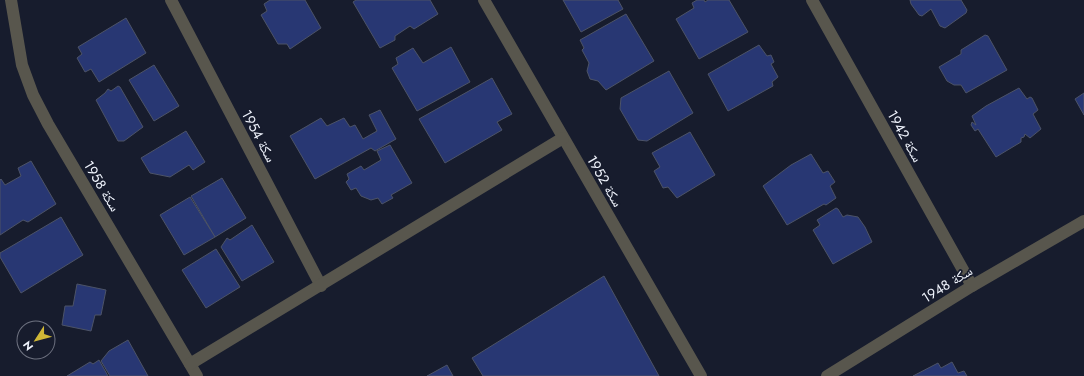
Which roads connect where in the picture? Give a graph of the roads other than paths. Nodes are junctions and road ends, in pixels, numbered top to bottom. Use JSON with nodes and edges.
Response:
{"nodes":[{"id":1,"x":11,"y":0,"type":"edge"},
{"id":2,"x":170,"y":0,"type":"edge"},
{"id":3,"x":484,"y":0,"type":"edge"},
{"id":4,"x":812,"y":0,"type":"edge"},
{"id":5,"x":563,"y":138,"type":"junction"},
{"id":6,"x":1084,"y":222,"type":"edge"},
{"id":7,"x":321,"y":286,"type":"junction"},
{"id":8,"x":972,"y":286,"type":"junction"},
{"id":9,"x":190,"y":364,"type":"junction"},
{"id":10,"x":835,"y":374,"type":"edge"},
{"id":11,"x":197,"y":376,"type":"edge"},
{"id":12,"x":701,"y":376,"type":"edge"}],
"edges":[{"from":1,"to":9,"type":"street","name":"سكة 1958"},
{"from":2,"to":7,"type":"street","name":"سكة 1954"},
{"from":3,"to":5,"type":"street","name":"سكة 1952"},
{"from":4,"to":8,"type":"street","name":"سكة 1942"},
{"from":5,"to":7,"type":"street"},
{"from":5,"to":12,"type":"street","name":"سكة 1952"},
{"from":6,"to":8,"type":"street","name":"سكة 1948"},
{"from":7,"to":9,"type":"street"},
{"from":8,"to":10,"type":"street","name":"سكة 1948"},
{"from":9,"to":11,"type":"street","name":"سكة 1958"}]}
